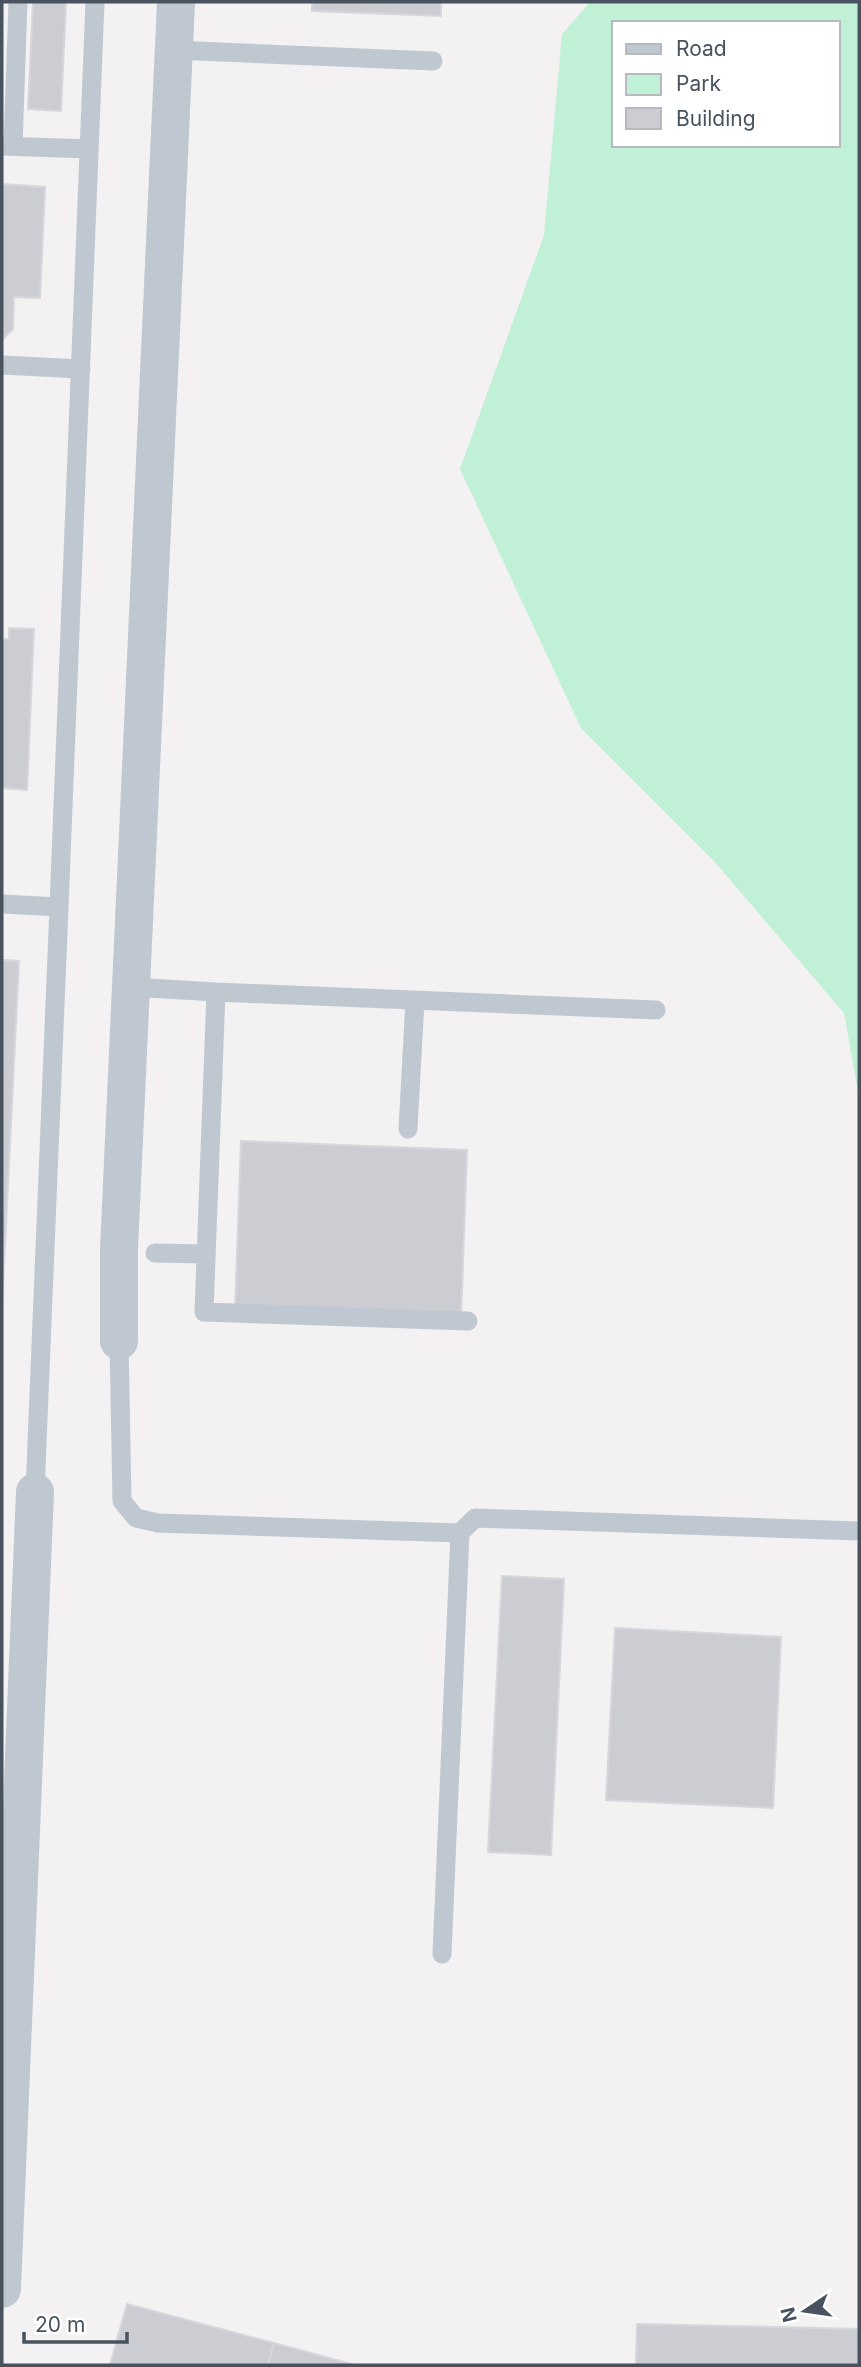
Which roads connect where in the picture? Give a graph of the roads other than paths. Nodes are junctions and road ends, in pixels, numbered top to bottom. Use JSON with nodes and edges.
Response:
{"nodes":[{"id":1,"x":18,"y":2,"type":"edge"},
{"id":2,"x":95,"y":2,"type":"edge"},
{"id":3,"x":176,"y":2,"type":"edge"},
{"id":4,"x":174,"y":50,"type":"junction"},
{"id":5,"x":433,"y":61,"type":"dead end"},
{"id":6,"x":7,"y":146,"type":"edge"},
{"id":7,"x":89,"y":149,"type":"junction"},
{"id":8,"x":2,"y":365,"type":"edge"},
{"id":9,"x":81,"y":369,"type":"junction"},
{"id":10,"x":2,"y":904,"type":"edge"},
{"id":11,"x":59,"y":907,"type":"junction"},
{"id":12,"x":131,"y":987,"type":"junction"},
{"id":13,"x":216,"y":992,"type":"junction"},
{"id":14,"x":415,"y":1001,"type":"junction"},
{"id":15,"x":656,"y":1010,"type":"dead end"},
{"id":16,"x":408,"y":1129,"type":"dead end"},
{"id":17,"x":155,"y":1253,"type":"dead end"},
{"id":18,"x":205,"y":1254,"type":"junction"},
{"id":19,"x":468,"y":1321,"type":"dead end"},
{"id":20,"x":119,"y":1341,"type":"joint"},
{"id":21,"x":35,"y":1492,"type":"joint"},
{"id":22,"x":859,"y":1531,"type":"edge"},
{"id":23,"x":460,"y":1533,"type":"junction"},
{"id":24,"x":442,"y":1954,"type":"dead end"},
{"id":25,"x":2,"y":2289,"type":"edge"}],
"edges":[{"from":1,"to":6,"type":"lane"},
{"from":2,"to":7,"type":"lane"},
{"from":3,"to":4,"type":"street"},
{"from":4,"to":5,"type":"lane"},
{"from":4,"to":12,"type":"street"},
{"from":6,"to":7,"type":"lane"},
{"from":7,"to":9,"type":"lane"},
{"from":8,"to":9,"type":"lane"},
{"from":9,"to":11,"type":"lane"},
{"from":10,"to":11,"type":"lane"},
{"from":11,"to":21,"type":"lane"},
{"from":12,"to":13,"type":"lane"},
{"from":12,"to":20,"type":"street"},
{"from":13,"to":14,"type":"lane"},
{"from":13,"to":18,"type":"lane"},
{"from":14,"to":15,"type":"lane"},
{"from":14,"to":16,"type":"lane"},
{"from":17,"to":18,"type":"lane"},
{"from":18,"to":19,"type":"lane"},
{"from":20,"to":23,"type":"lane"},
{"from":21,"to":25,"type":"street"},
{"from":22,"to":23,"type":"lane"},
{"from":23,"to":24,"type":"lane"}]}
